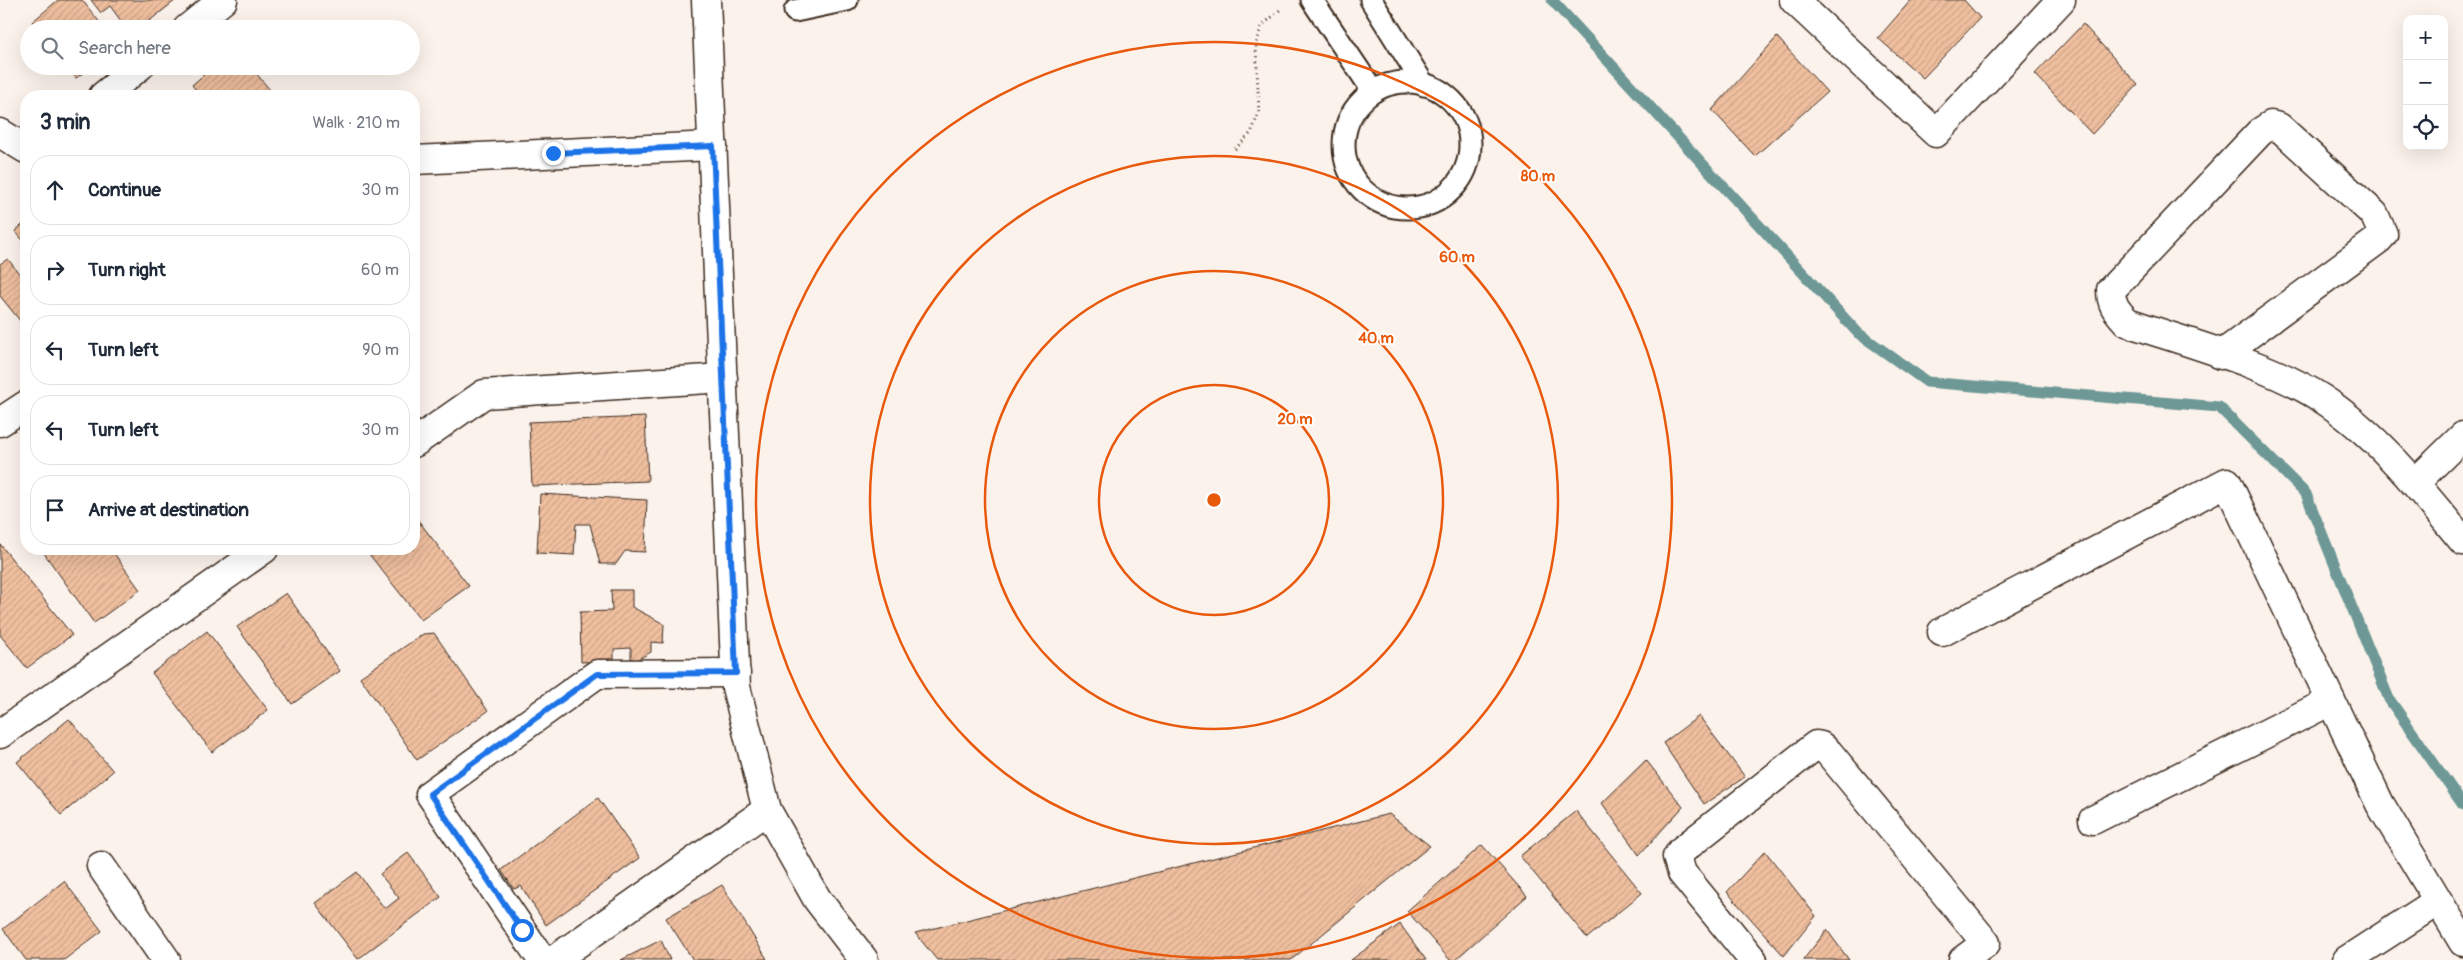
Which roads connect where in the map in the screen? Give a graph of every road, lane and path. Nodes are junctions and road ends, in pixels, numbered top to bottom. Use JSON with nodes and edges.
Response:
{"nodes":[{"id":1,"x":223,"y":0,"type":"edge"},
{"id":2,"x":706,"y":0,"type":"edge"},
{"id":3,"x":847,"y":0,"type":"edge"},
{"id":4,"x":1312,"y":0,"type":"edge"},
{"id":5,"x":1371,"y":0,"type":"edge"},
{"id":6,"x":1794,"y":0,"type":"edge"},
{"id":7,"x":2061,"y":0,"type":"edge"},
{"id":8,"x":1286,"y":5,"type":"dead end"},
{"id":9,"x":795,"y":11,"type":"dead end"},
{"id":10,"x":198,"y":20,"type":"edge"},
{"id":11,"x":129,"y":75,"type":"edge"},
{"id":12,"x":1424,"y":84,"type":"junction"},
{"id":13,"x":110,"y":90,"type":"edge"},
{"id":14,"x":1373,"y":91,"type":"junction"},
{"id":15,"x":0,"y":133,"type":"edge"},
{"id":16,"x":20,"y":145,"type":"edge"},
{"id":17,"x":713,"y":146,"type":"junction"},
{"id":18,"x":1235,"y":149,"type":"dead end"},
{"id":19,"x":420,"y":160,"type":"edge"},
{"id":20,"x":2221,"y":355,"type":"junction"},
{"id":21,"x":723,"y":378,"type":"junction"},
{"id":22,"x":20,"y":409,"type":"edge"},
{"id":23,"x":0,"y":422,"type":"edge"},
{"id":24,"x":2463,"y":436,"type":"edge"},
{"id":25,"x":420,"y":439,"type":"edge"},
{"id":26,"x":2415,"y":483,"type":"junction"},
{"id":27,"x":2463,"y":541,"type":"edge"},
{"id":28,"x":255,"y":555,"type":"edge"},
{"id":29,"x":1942,"y":632,"type":"dead end"},
{"id":30,"x":736,"y":673,"type":"junction"},
{"id":31,"x":2331,"y":702,"type":"junction"},
{"id":32,"x":0,"y":734,"type":"edge"},
{"id":33,"x":766,"y":810,"type":"junction"},
{"id":34,"x":2093,"y":820,"type":"dead end"},
{"id":35,"x":102,"y":866,"type":"dead end"},
{"id":36,"x":2438,"y":901,"type":"junction"},
{"id":37,"x":2463,"y":942,"type":"edge"},
{"id":38,"x":166,"y":960,"type":"edge"},
{"id":39,"x":542,"y":960,"type":"edge"},
{"id":40,"x":554,"y":960,"type":"edge"},
{"id":41,"x":864,"y":960,"type":"edge"},
{"id":42,"x":1754,"y":960,"type":"edge"},
{"id":43,"x":1963,"y":960,"type":"edge"},
{"id":44,"x":2347,"y":960,"type":"edge"}],
"edges":[{"from":1,"to":10,"type":"street"},
{"from":2,"to":17,"type":"street"},
{"from":3,"to":9,"type":"lane"},
{"from":4,"to":14,"type":"lane"},
{"from":5,"to":12,"type":"lane"},
{"from":6,"to":7,"type":"street"},
{"from":8,"to":18,"type":"path"},
{"from":11,"to":13,"type":"street"},
{"from":12,"to":14,"type":"lane"},
{"from":12,"to":14,"type":"lane"},
{"from":15,"to":16,"type":"street"},
{"from":17,"to":19,"type":"street"},
{"from":17,"to":21,"type":"street"},
{"from":20,"to":20,"type":"street"},
{"from":20,"to":26,"type":"street"},
{"from":21,"to":25,"type":"street"},
{"from":21,"to":30,"type":"street"},
{"from":22,"to":23,"type":"street"},
{"from":24,"to":26,"type":"street"},
{"from":26,"to":27,"type":"street"},
{"from":28,"to":32,"type":"street"},
{"from":29,"to":31,"type":"street"},
{"from":30,"to":33,"type":"street"},
{"from":30,"to":39,"type":"street"},
{"from":31,"to":34,"type":"street"},
{"from":31,"to":36,"type":"street"},
{"from":33,"to":40,"type":"street"},
{"from":33,"to":41,"type":"street"},
{"from":35,"to":38,"type":"street"},
{"from":36,"to":37,"type":"street"},
{"from":36,"to":44,"type":"street"},
{"from":42,"to":43,"type":"street"}]}
